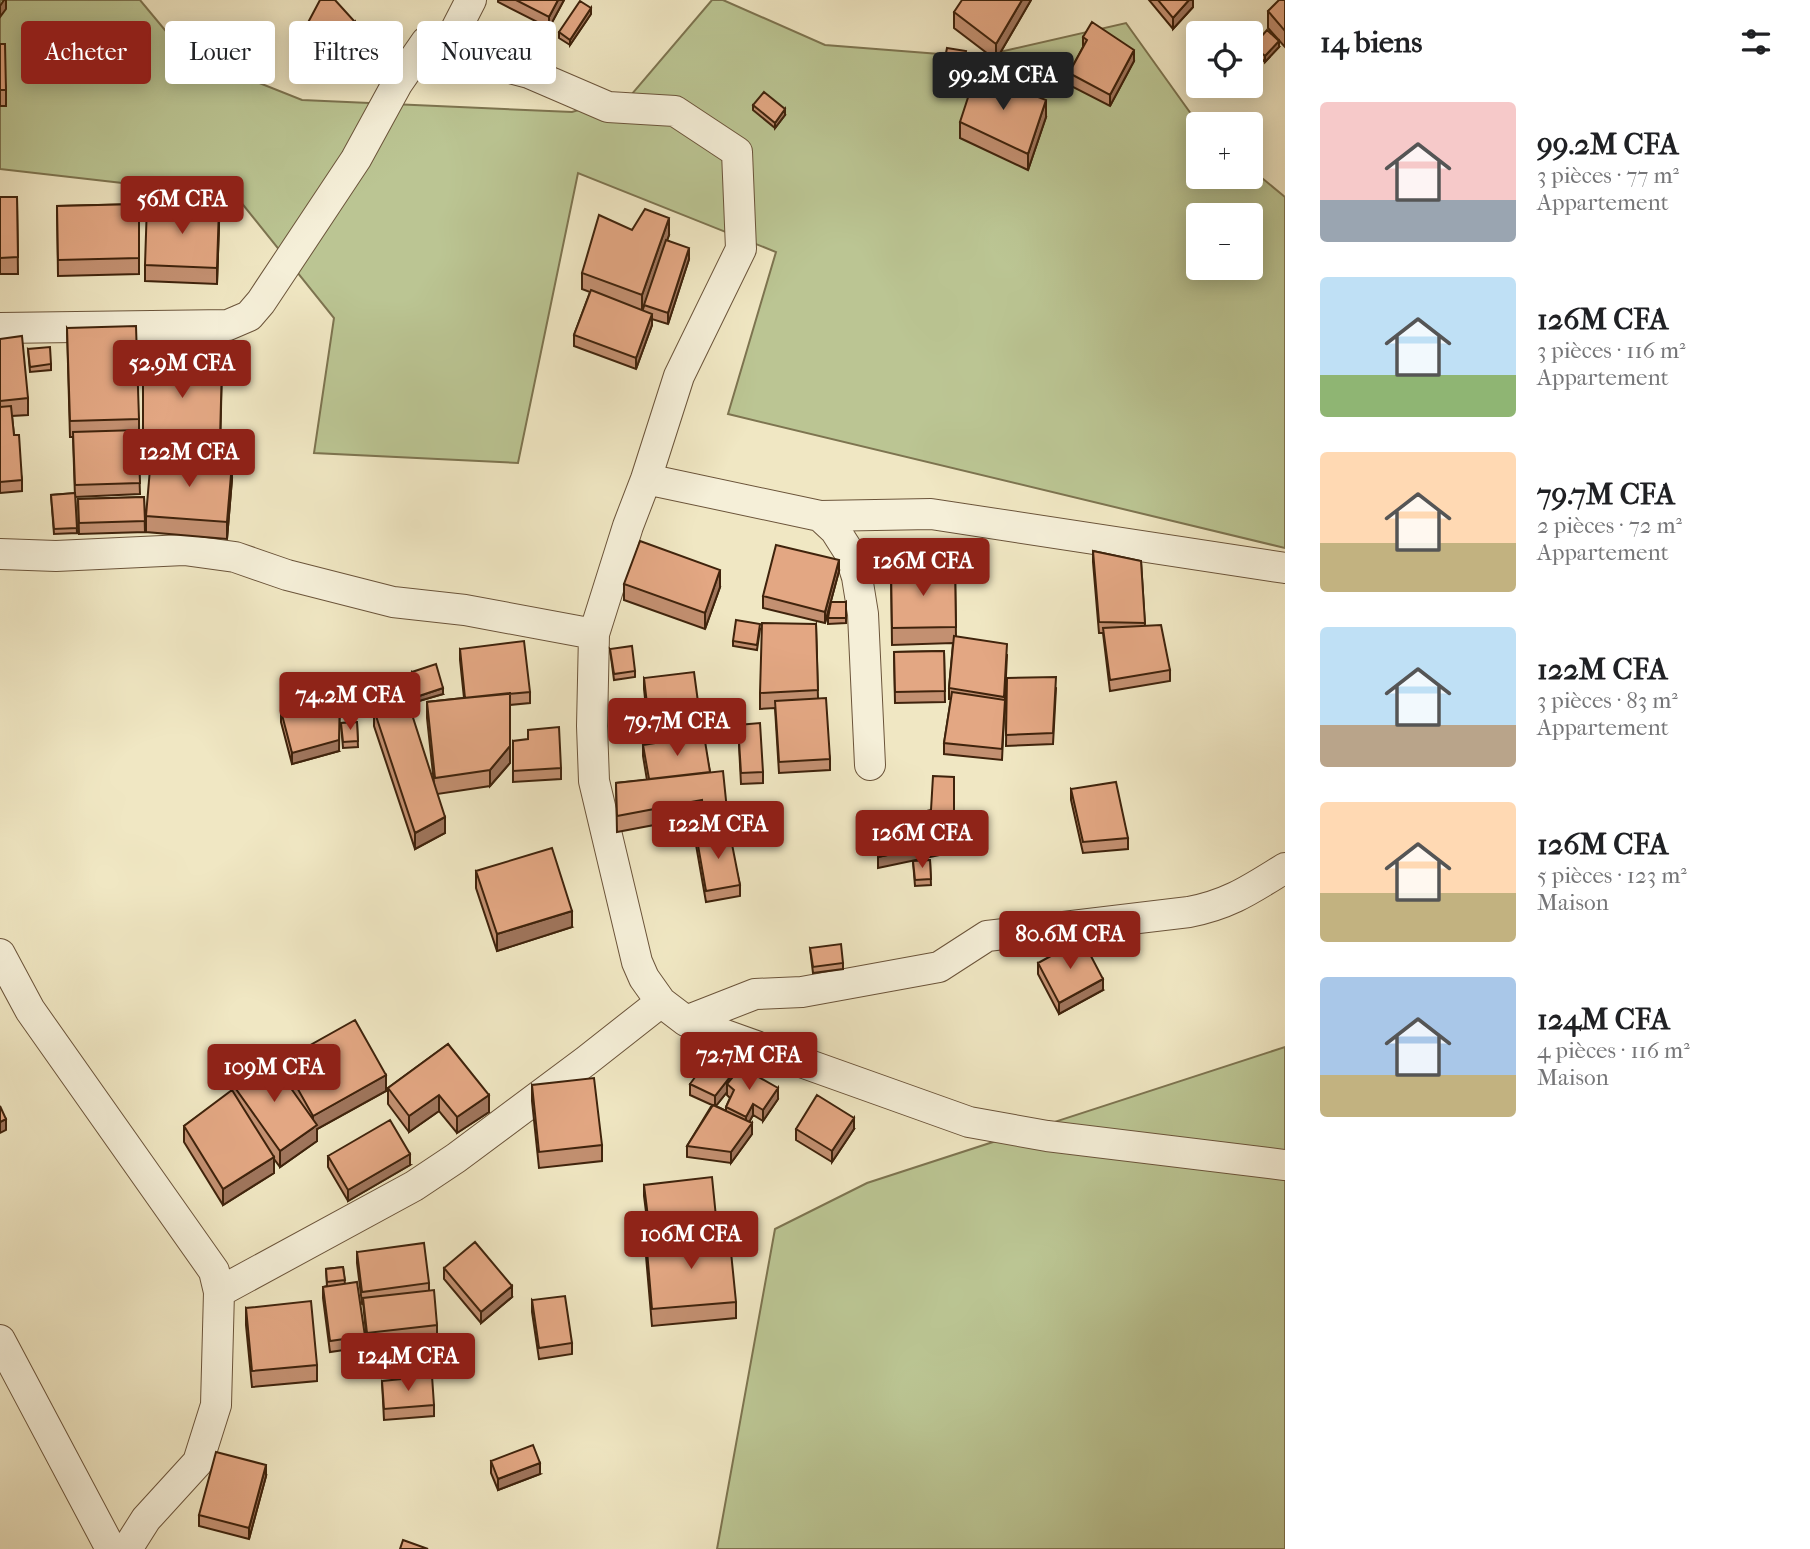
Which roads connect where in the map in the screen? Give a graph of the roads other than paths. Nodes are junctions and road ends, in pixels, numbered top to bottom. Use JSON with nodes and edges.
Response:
{"nodes":[{"id":1,"x":471,"y":0,"type":"edge"},
{"id":2,"x":460,"y":21,"type":"edge"},
{"id":3,"x":417,"y":55,"type":"edge"},
{"id":4,"x":555,"y":84,"type":"edge"},
{"id":5,"x":0,"y":328,"type":"edge"},
{"id":6,"x":646,"y":479,"type":"junction"},
{"id":7,"x":820,"y":516,"type":"junction"},
{"id":8,"x":0,"y":554,"type":"edge"},
{"id":9,"x":1285,"y":568,"type":"edge"},
{"id":10,"x":594,"y":635,"type":"junction"},
{"id":11,"x":870,"y":765,"type":"dead end"},
{"id":12,"x":1285,"y":868,"type":"edge"},
{"id":13,"x":0,"y":954,"type":"edge"},
{"id":14,"x":661,"y":1002,"type":"junction"},
{"id":15,"x":686,"y":1021,"type":"junction"},
{"id":16,"x":1285,"y":1165,"type":"edge"},
{"id":17,"x":219,"y":1292,"type":"junction"},
{"id":18,"x":0,"y":1340,"type":"edge"},
{"id":19,"x":111,"y":1549,"type":"edge"},
{"id":20,"x":127,"y":1549,"type":"edge"}],
"edges":[{"from":1,"to":2,"type":"street"},
{"from":3,"to":5,"type":"street"},
{"from":4,"to":6,"type":"street"},
{"from":6,"to":7,"type":"street"},
{"from":6,"to":10,"type":"street"},
{"from":7,"to":9,"type":"street"},
{"from":7,"to":11,"type":"street"},
{"from":8,"to":10,"type":"street"},
{"from":10,"to":14,"type":"street"},
{"from":12,"to":15,"type":"street"},
{"from":13,"to":17,"type":"street"},
{"from":14,"to":15,"type":"street"},
{"from":14,"to":17,"type":"street"},
{"from":15,"to":16,"type":"street"},
{"from":17,"to":20,"type":"street"},
{"from":18,"to":19,"type":"street"}]}
